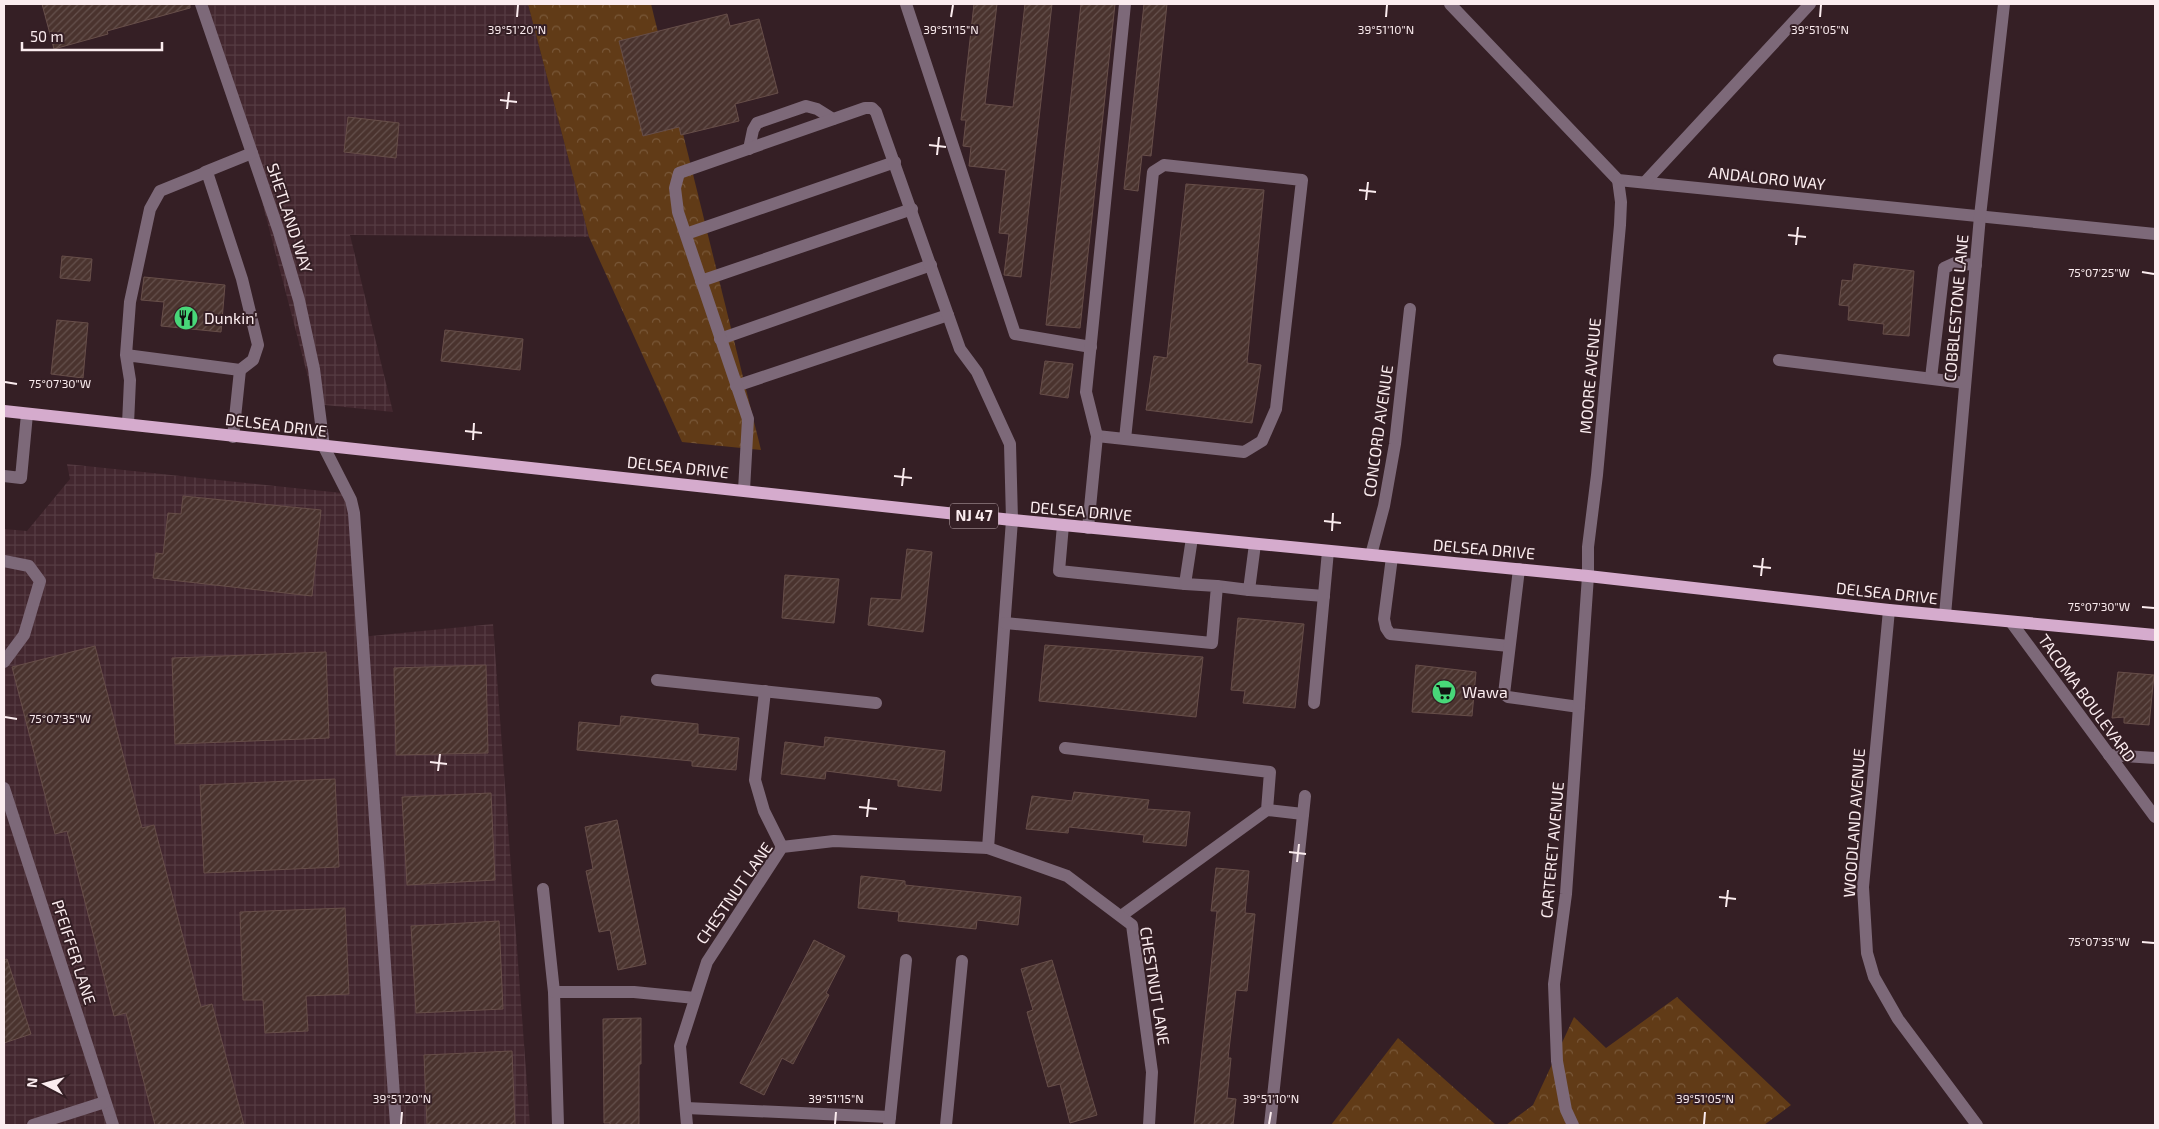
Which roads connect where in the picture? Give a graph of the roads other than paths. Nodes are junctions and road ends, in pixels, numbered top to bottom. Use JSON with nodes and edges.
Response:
{"nodes":[{"id":1,"x":201,"y":4,"type":"edge"},
{"id":2,"x":906,"y":4,"type":"edge"},
{"id":3,"x":1126,"y":4,"type":"edge"},
{"id":4,"x":1450,"y":4,"type":"edge"},
{"id":5,"x":1810,"y":4,"type":"edge"},
{"id":6,"x":2004,"y":4,"type":"edge"},
{"id":7,"x":833,"y":119,"type":"junction"},
{"id":8,"x":749,"y":149,"type":"junction"},
{"id":9,"x":252,"y":153,"type":"junction"},
{"id":10,"x":895,"y":162,"type":"junction"},
{"id":11,"x":205,"y":172,"type":"junction"},
{"id":12,"x":1618,"y":180,"type":"junction"},
{"id":13,"x":1646,"y":181,"type":"junction"},
{"id":14,"x":912,"y":209,"type":"junction"},
{"id":15,"x":1980,"y":216,"type":"junction"},
{"id":16,"x":686,"y":234,"type":"junction"},
{"id":17,"x":2155,"y":234,"type":"edge"},
{"id":18,"x":1976,"y":264,"type":"junction"},
{"id":19,"x":931,"y":265,"type":"junction"},
{"id":20,"x":702,"y":281,"type":"junction"},
{"id":21,"x":1410,"y":309,"type":"dead end"},
{"id":22,"x":948,"y":315,"type":"junction"},
{"id":23,"x":720,"y":339,"type":"junction"},
{"id":24,"x":1091,"y":347,"type":"junction"},
{"id":25,"x":126,"y":355,"type":"junction"},
{"id":26,"x":1779,"y":360,"type":"dead end"},
{"id":27,"x":240,"y":370,"type":"junction"},
{"id":28,"x":1931,"y":378,"type":"junction"},
{"id":29,"x":1965,"y":383,"type":"junction"},
{"id":30,"x":736,"y":386,"type":"junction"},
{"id":31,"x":4,"y":412,"type":"edge"},
{"id":32,"x":28,"y":414,"type":"junction"},
{"id":33,"x":128,"y":424,"type":"junction"},
{"id":34,"x":1097,"y":436,"type":"junction"},
{"id":35,"x":233,"y":437,"type":"junction"},
{"id":36,"x":1125,"y":439,"type":"junction"},
{"id":37,"x":324,"y":447,"type":"junction"},
{"id":38,"x":4,"y":476,"type":"edge"},
{"id":39,"x":744,"y":490,"type":"junction"},
{"id":40,"x":1012,"y":520,"type":"junction"},
{"id":41,"x":1063,"y":525,"type":"junction"},
{"id":42,"x":1088,"y":528,"type":"junction"},
{"id":43,"x":1192,"y":538,"type":"junction"},
{"id":44,"x":1255,"y":544,"type":"junction"},
{"id":45,"x":1328,"y":551,"type":"junction"},
{"id":46,"x":1371,"y":555,"type":"junction"},
{"id":47,"x":1392,"y":557,"type":"junction"},
{"id":48,"x":4,"y":561,"type":"edge"},
{"id":49,"x":1519,"y":569,"type":"junction"},
{"id":50,"x":1588,"y":576,"type":"junction"},
{"id":51,"x":1185,"y":584,"type":"junction"},
{"id":52,"x":1217,"y":586,"type":"junction"},
{"id":53,"x":1249,"y":590,"type":"junction"},
{"id":54,"x":1324,"y":596,"type":"junction"},
{"id":55,"x":1889,"y":610,"type":"junction"},
{"id":56,"x":1945,"y":615,"type":"junction"},
{"id":57,"x":2011,"y":622,"type":"junction"},
{"id":58,"x":1005,"y":623,"type":"junction"},
{"id":59,"x":2155,"y":635,"type":"edge"},
{"id":60,"x":1509,"y":646,"type":"junction"},
{"id":61,"x":4,"y":662,"type":"edge"},
{"id":62,"x":657,"y":680,"type":"dead end"},
{"id":63,"x":765,"y":691,"type":"junction"},
{"id":64,"x":876,"y":703,"type":"dead end"},
{"id":65,"x":1314,"y":703,"type":"dead end"},
{"id":66,"x":1579,"y":707,"type":"junction"},
{"id":67,"x":1065,"y":748,"type":"dead end"},
{"id":68,"x":2109,"y":755,"type":"junction"},
{"id":69,"x":2155,"y":758,"type":"edge"},
{"id":70,"x":4,"y":788,"type":"edge"},
{"id":71,"x":1305,"y":796,"type":"dead end"},
{"id":72,"x":1267,"y":810,"type":"junction"},
{"id":73,"x":1303,"y":814,"type":"junction"},
{"id":74,"x":2155,"y":817,"type":"edge"},
{"id":75,"x":782,"y":847,"type":"junction"},
{"id":76,"x":988,"y":848,"type":"junction"},
{"id":77,"x":543,"y":889,"type":"dead end"},
{"id":78,"x":1121,"y":916,"type":"junction"},
{"id":79,"x":906,"y":960,"type":"dead end"},
{"id":80,"x":962,"y":961,"type":"dead end"},
{"id":81,"x":554,"y":992,"type":"junction"},
{"id":82,"x":695,"y":998,"type":"junction"},
{"id":83,"x":105,"y":1102,"type":"junction"},
{"id":84,"x":686,"y":1108,"type":"junction"},
{"id":85,"x":889,"y":1121,"type":"edge"},
{"id":86,"x":33,"y":1125,"type":"edge"},
{"id":87,"x":113,"y":1125,"type":"edge"},
{"id":88,"x":396,"y":1125,"type":"edge"},
{"id":89,"x":558,"y":1125,"type":"edge"},
{"id":90,"x":687,"y":1125,"type":"edge"},
{"id":91,"x":946,"y":1125,"type":"edge"},
{"id":92,"x":1149,"y":1125,"type":"edge"},
{"id":93,"x":1270,"y":1125,"type":"edge"},
{"id":94,"x":1573,"y":1125,"type":"edge"},
{"id":95,"x":1977,"y":1125,"type":"edge"}],
"edges":[{"from":1,"to":9,"type":"street","name":"SHETLAND WAY"},
{"from":2,"to":24,"type":"street"},
{"from":3,"to":24,"type":"street"},
{"from":4,"to":12,"type":"street"},
{"from":5,"to":13,"type":"street"},
{"from":6,"to":15,"type":"street","name":"COBBLESTONE LANE"},
{"from":7,"to":8,"type":"street"},
{"from":7,"to":8,"type":"street"},
{"from":7,"to":10,"type":"street"},
{"from":8,"to":16,"type":"street"},
{"from":9,"to":11,"type":"street"},
{"from":9,"to":37,"type":"street","name":"SHETLAND WAY"},
{"from":10,"to":14,"type":"street"},
{"from":10,"to":16,"type":"street"},
{"from":11,"to":25,"type":"street"},
{"from":11,"to":27,"type":"street"},
{"from":12,"to":13,"type":"street","name":"ANDALORO WAY"},
{"from":12,"to":50,"type":"street","name":"MOORE AVENUE"},
{"from":13,"to":15,"type":"street","name":"ANDALORO WAY"},
{"from":14,"to":19,"type":"street"},
{"from":14,"to":20,"type":"street"},
{"from":15,"to":17,"type":"street","name":"ANDALORO WAY"},
{"from":15,"to":18,"type":"street","name":"COBBLESTONE LANE"},
{"from":16,"to":20,"type":"street"},
{"from":18,"to":28,"type":"street"},
{"from":18,"to":29,"type":"street","name":"COBBLESTONE LANE"},
{"from":19,"to":22,"type":"street"},
{"from":19,"to":23,"type":"street"},
{"from":20,"to":23,"type":"street"},
{"from":21,"to":46,"type":"street","name":"CONCORD AVENUE"},
{"from":22,"to":30,"type":"street"},
{"from":22,"to":40,"type":"street"},
{"from":23,"to":30,"type":"street"},
{"from":24,"to":34,"type":"street"},
{"from":25,"to":27,"type":"street"},
{"from":25,"to":33,"type":"street"},
{"from":26,"to":28,"type":"street"},
{"from":27,"to":35,"type":"street"},
{"from":28,"to":29,"type":"street"},
{"from":29,"to":56,"type":"street","name":"COBBLESTONE LANE"},
{"from":30,"to":39,"type":"street"},
{"from":31,"to":32,"type":"main road","name":"DELSEA DRIVE","number":"NJ 47"},
{"from":32,"to":33,"type":"main road","name":"DELSEA DRIVE","number":"NJ 47"},
{"from":32,"to":38,"type":"street"},
{"from":33,"to":35,"type":"main road","name":"DELSEA DRIVE","number":"NJ 47"},
{"from":34,"to":36,"type":"street"},
{"from":34,"to":42,"type":"street"},
{"from":35,"to":37,"type":"main road","name":"DELSEA DRIVE","number":"NJ 47"},
{"from":36,"to":36,"type":"street"},
{"from":37,"to":39,"type":"main road","name":"DELSEA DRIVE","number":"NJ 47"},
{"from":37,"to":88,"type":"street","name":"SHETLAND WAY"},
{"from":39,"to":40,"type":"main road","name":"DELSEA DRIVE","number":"NJ 47"},
{"from":40,"to":41,"type":"main road","name":"DELSEA DRIVE","number":"NJ 47"},
{"from":40,"to":58,"type":"street"},
{"from":41,"to":42,"type":"main road","name":"DELSEA DRIVE","number":"NJ 47"},
{"from":41,"to":51,"type":"street"},
{"from":42,"to":43,"type":"main road","name":"DELSEA DRIVE","number":"NJ 47"},
{"from":43,"to":44,"type":"main road","name":"DELSEA DRIVE","number":"NJ 47"},
{"from":43,"to":51,"type":"street"},
{"from":44,"to":45,"type":"main road","name":"DELSEA DRIVE","number":"NJ 47"},
{"from":44,"to":53,"type":"street"},
{"from":45,"to":46,"type":"main road","name":"DELSEA DRIVE","number":"NJ 47"},
{"from":45,"to":54,"type":"street"},
{"from":46,"to":47,"type":"main road","name":"DELSEA DRIVE","number":"NJ 47"},
{"from":47,"to":49,"type":"main road","name":"DELSEA DRIVE","number":"NJ 47"},
{"from":47,"to":60,"type":"street"},
{"from":48,"to":61,"type":"street"},
{"from":49,"to":50,"type":"main road","name":"DELSEA DRIVE","number":"NJ 47"},
{"from":49,"to":60,"type":"street"},
{"from":50,"to":55,"type":"main road","name":"DELSEA DRIVE","number":"NJ 47"},
{"from":50,"to":66,"type":"street","name":"CARTERET AVENUE"},
{"from":51,"to":52,"type":"street"},
{"from":52,"to":53,"type":"street"},
{"from":52,"to":58,"type":"street"},
{"from":53,"to":54,"type":"street"},
{"from":54,"to":65,"type":"street"},
{"from":55,"to":56,"type":"main road","name":"DELSEA DRIVE","number":"NJ 47"},
{"from":55,"to":95,"type":"street","name":"WOODLAND AVENUE"},
{"from":56,"to":57,"type":"main road","name":"DELSEA DRIVE","number":"NJ 47"},
{"from":57,"to":59,"type":"main road","name":"DELSEA DRIVE","number":"NJ 47"},
{"from":57,"to":68,"type":"street","name":"TACOMA BOULEVARD"},
{"from":58,"to":76,"type":"street"},
{"from":60,"to":66,"type":"street"},
{"from":62,"to":63,"type":"street"},
{"from":63,"to":64,"type":"street"},
{"from":63,"to":75,"type":"street"},
{"from":66,"to":94,"type":"street","name":"CARTERET AVENUE"},
{"from":67,"to":72,"type":"street"},
{"from":68,"to":69,"type":"street"},
{"from":68,"to":74,"type":"street","name":"TACOMA BOULEVARD"},
{"from":70,"to":83,"type":"street","name":"PFEIFFER LANE"},
{"from":71,"to":73,"type":"street"},
{"from":72,"to":73,"type":"street"},
{"from":72,"to":78,"type":"street"},
{"from":73,"to":93,"type":"street"},
{"from":75,"to":76,"type":"street","name":"CHESTNUT LANE"},
{"from":75,"to":82,"type":"street","name":"CHESTNUT LANE"},
{"from":76,"to":78,"type":"street","name":"CHESTNUT LANE"},
{"from":77,"to":81,"type":"street"},
{"from":78,"to":92,"type":"street","name":"CHESTNUT LANE"},
{"from":79,"to":85,"type":"street"},
{"from":80,"to":91,"type":"street"},
{"from":81,"to":82,"type":"street"},
{"from":81,"to":89,"type":"street"},
{"from":82,"to":84,"type":"street","name":"CHESTNUT LANE"},
{"from":83,"to":86,"type":"street"},
{"from":83,"to":87,"type":"street","name":"PFEIFFER LANE"},
{"from":84,"to":85,"type":"street"},
{"from":84,"to":90,"type":"street","name":"CHESTNUT LANE"}]}
